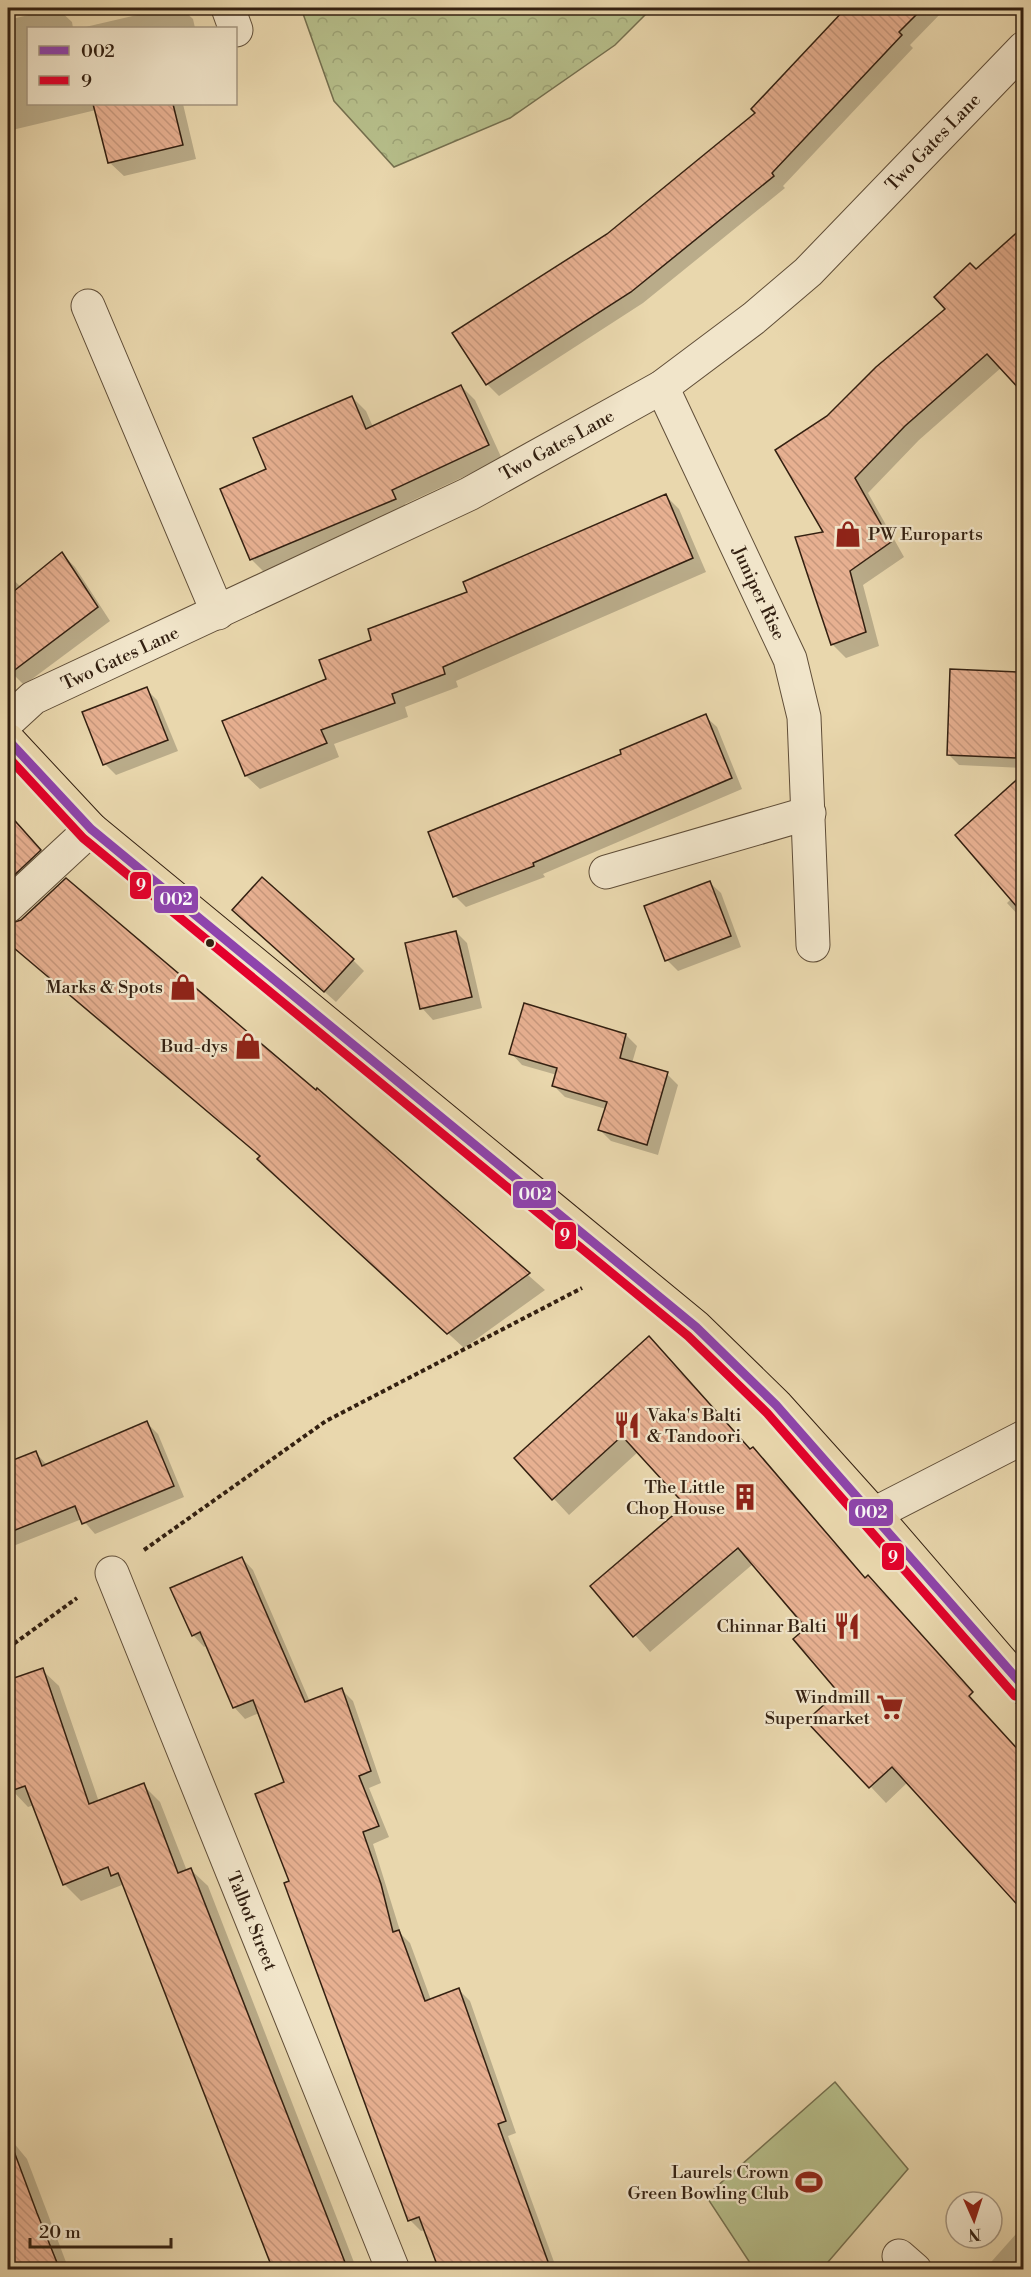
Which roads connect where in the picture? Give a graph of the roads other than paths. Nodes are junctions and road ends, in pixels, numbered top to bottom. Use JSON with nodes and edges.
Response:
{"nodes":[{"id":1,"x":228,"y":8,"type":"edge"},
{"id":2,"x":235,"y":27,"type":"edge"},
{"id":3,"x":1023,"y":48,"type":"edge"},
{"id":4,"x":88,"y":306,"type":"dead end"},
{"id":5,"x":662,"y":387,"type":"junction"},
{"id":6,"x":218,"y":613,"type":"junction"},
{"id":7,"x":8,"y":721,"type":"edge"},
{"id":8,"x":8,"y":740,"type":"edge"},
{"id":9,"x":809,"y":813,"type":"junction"},
{"id":10,"x":91,"y":829,"type":"junction"},
{"id":11,"x":606,"y":872,"type":"dead end"},
{"id":12,"x":8,"y":906,"type":"edge"},
{"id":13,"x":813,"y":945,"type":"dead end"},
{"id":14,"x":1023,"y":1437,"type":"edge"},
{"id":15,"x":874,"y":1514,"type":"junction"},
{"id":16,"x":112,"y":1573,"type":"road end"},
{"id":17,"x":1023,"y":1688,"type":"edge"},
{"id":18,"x":393,"y":2270,"type":"edge"}],
"edges":[{"from":1,"to":2,"type":"street"},
{"from":3,"to":5,"type":"street","name":"Two Gates Lane"},
{"from":4,"to":6,"type":"street"},
{"from":5,"to":6,"type":"street","name":"Two Gates Lane"},
{"from":5,"to":9,"type":"street","name":"Juniper Rise"},
{"from":6,"to":7,"type":"street","name":"Two Gates Lane"},
{"from":8,"to":10,"type":"highway"},
{"from":9,"to":11,"type":"street"},
{"from":9,"to":13,"type":"street","name":"Juniper Rise"},
{"from":10,"to":12,"type":"street"},
{"from":10,"to":15,"type":"highway"},
{"from":14,"to":15,"type":"street"},
{"from":15,"to":17,"type":"highway"},
{"from":16,"to":18,"type":"street","name":"Talbot Street"}]}
